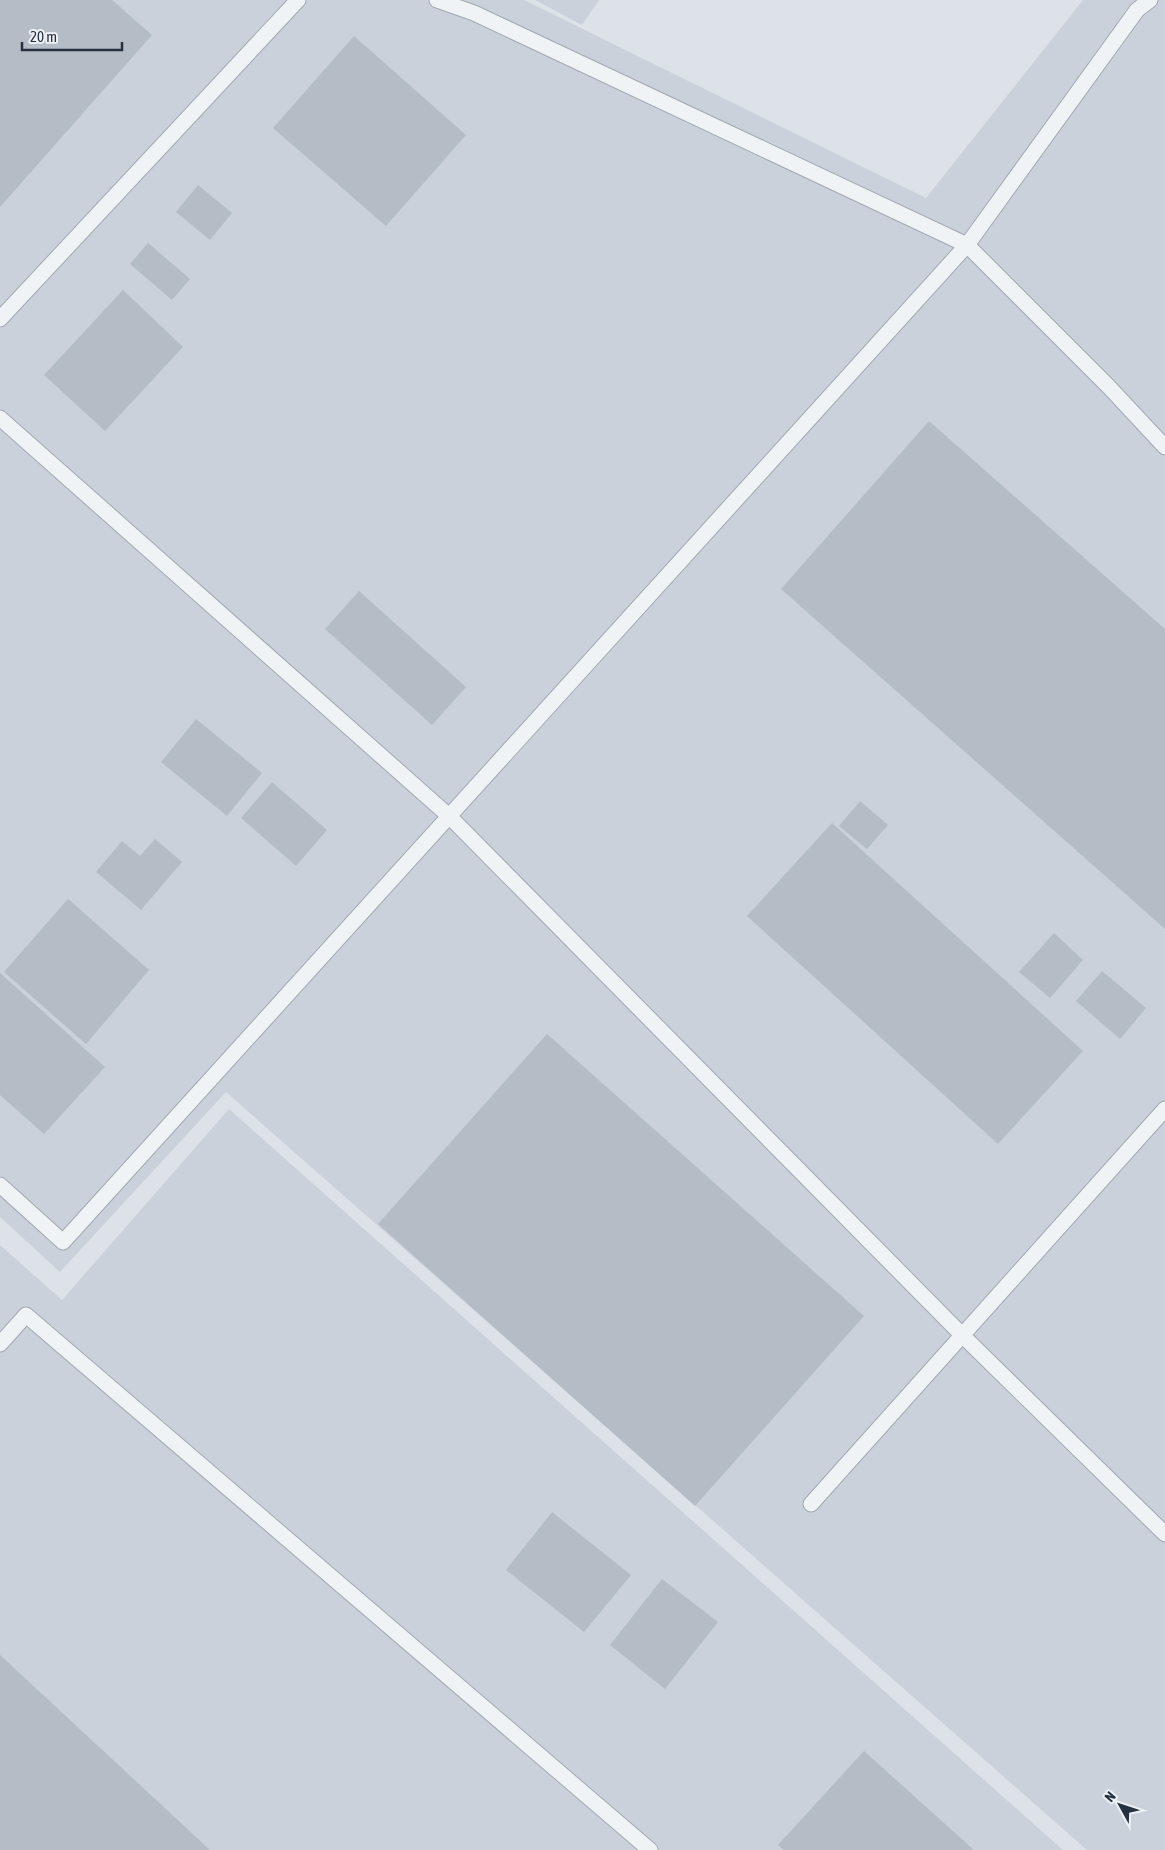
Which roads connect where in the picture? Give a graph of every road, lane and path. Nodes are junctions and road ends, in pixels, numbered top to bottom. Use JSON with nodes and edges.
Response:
{"nodes":[{"id":1,"x":298,"y":0,"type":"edge"},
{"id":2,"x":437,"y":0,"type":"edge"},
{"id":3,"x":1150,"y":0,"type":"edge"},
{"id":4,"x":967,"y":245,"type":"junction"},
{"id":5,"x":0,"y":319,"type":"edge"},
{"id":6,"x":0,"y":418,"type":"edge"},
{"id":7,"x":1165,"y":446,"type":"edge"},
{"id":8,"x":450,"y":816,"type":"junction"},
{"id":9,"x":1165,"y":1109,"type":"edge"},
{"id":10,"x":0,"y":1184,"type":"edge"},
{"id":11,"x":962,"y":1335,"type":"junction"},
{"id":12,"x":0,"y":1344,"type":"edge"},
{"id":13,"x":811,"y":1504,"type":"dead end"},
{"id":14,"x":1165,"y":1534,"type":"edge"},
{"id":15,"x":650,"y":1850,"type":"edge"}],
"edges":[{"from":1,"to":5,"type":"lane"},
{"from":2,"to":4,"type":"lane"},
{"from":3,"to":4,"type":"lane"},
{"from":4,"to":7,"type":"lane"},
{"from":4,"to":8,"type":"lane"},
{"from":6,"to":8,"type":"lane"},
{"from":8,"to":10,"type":"lane"},
{"from":8,"to":11,"type":"lane"},
{"from":9,"to":11,"type":"lane"},
{"from":11,"to":13,"type":"lane"},
{"from":11,"to":14,"type":"lane"},
{"from":12,"to":15,"type":"lane"}]}
